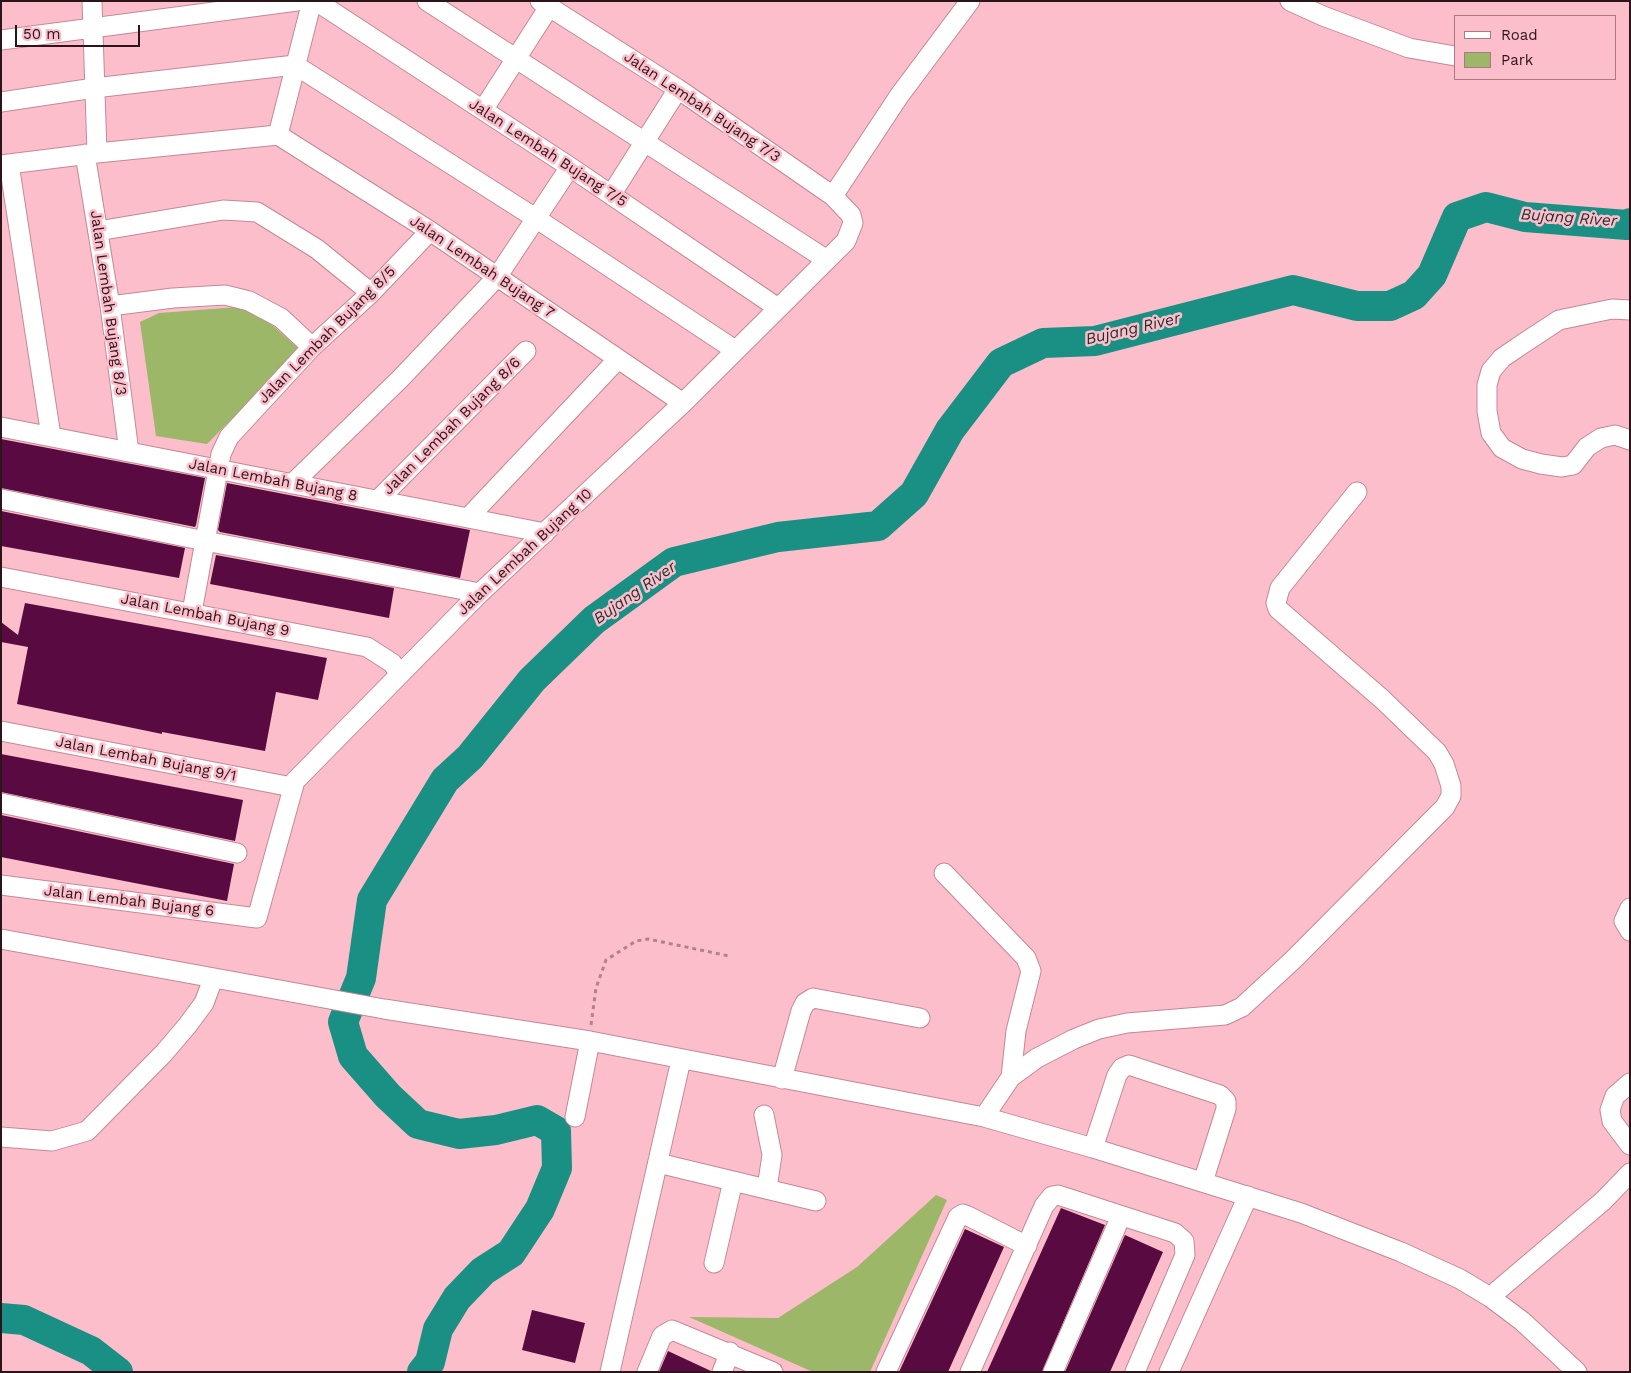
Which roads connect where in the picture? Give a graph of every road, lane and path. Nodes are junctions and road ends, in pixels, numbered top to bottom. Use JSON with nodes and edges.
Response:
{"nodes":[{"id":1,"x":92,"y":1,"type":"edge"},
{"id":2,"x":297,"y":1,"type":"edge"},
{"id":3,"x":312,"y":1,"type":"edge"},
{"id":4,"x":316,"y":1,"type":"edge"},
{"id":5,"x":428,"y":1,"type":"edge"},
{"id":6,"x":970,"y":1,"type":"edge"},
{"id":7,"x":1290,"y":1,"type":"edge"},
{"id":8,"x":545,"y":4,"type":"edge"},
{"id":9,"x":92,"y":29,"type":"junction"},
{"id":10,"x":1,"y":40,"type":"edge"},
{"id":11,"x":1454,"y":56,"type":"edge"},
{"id":12,"x":516,"y":58,"type":"junction"},
{"id":13,"x":295,"y":65,"type":"junction"},
{"id":14,"x":94,"y":88,"type":"junction"},
{"id":15,"x":678,"y":89,"type":"junction"},
{"id":16,"x":1,"y":102,"type":"edge"},
{"id":17,"x":483,"y":110,"type":"junction"},
{"id":18,"x":278,"y":135,"type":"junction"},
{"id":19,"x":645,"y":143,"type":"junction"},
{"id":20,"x":91,"y":154,"type":"junction"},
{"id":21,"x":5,"y":165,"type":"edge"},
{"id":22,"x":570,"y":167,"type":"junction"},
{"id":23,"x":611,"y":195,"type":"junction"},
{"id":24,"x":833,"y":196,"type":"junction"},
{"id":25,"x":537,"y":218,"type":"junction"},
{"id":26,"x":853,"y":223,"type":"joint"},
{"id":27,"x":98,"y":231,"type":"junction"},
{"id":28,"x":430,"y":231,"type":"junction"},
{"id":29,"x":827,"y":260,"type":"junction"},
{"id":30,"x":497,"y":277,"type":"junction"},
{"id":31,"x":372,"y":293,"type":"junction"},
{"id":32,"x":110,"y":306,"type":"junction"},
{"id":33,"x":778,"y":308,"type":"junction"},
{"id":34,"x":1630,"y":310,"type":"edge"},
{"id":35,"x":312,"y":347,"type":"junction"},
{"id":36,"x":735,"y":350,"type":"junction"},
{"id":37,"x":526,"y":351,"type":"dead end"},
{"id":38,"x":618,"y":359,"type":"junction"},
{"id":39,"x":683,"y":403,"type":"junction"},
{"id":40,"x":1,"y":427,"type":"edge"},
{"id":41,"x":51,"y":436,"type":"junction"},
{"id":42,"x":1630,"y":440,"type":"edge"},
{"id":43,"x":129,"y":452,"type":"junction"},
{"id":44,"x":218,"y":470,"type":"junction"},
{"id":45,"x":292,"y":484,"type":"junction"},
{"id":46,"x":1357,"y":492,"type":"dead end"},
{"id":47,"x":1,"y":499,"type":"edge"},
{"id":48,"x":378,"y":500,"type":"junction"},
{"id":49,"x":468,"y":518,"type":"junction"},
{"id":50,"x":545,"y":533,"type":"junction"},
{"id":51,"x":205,"y":541,"type":"junction"},
{"id":52,"x":1,"y":577,"type":"edge"},
{"id":53,"x":480,"y":593,"type":"junction"},
{"id":54,"x":192,"y":612,"type":"junction"},
{"id":55,"x":400,"y":674,"type":"junction"},
{"id":56,"x":1,"y":731,"type":"edge"},
{"id":57,"x":292,"y":788,"type":"junction"},
{"id":58,"x":1,"y":803,"type":"edge"},
{"id":59,"x":237,"y":853,"type":"dead end"},
{"id":60,"x":944,"y":873,"type":"dead end"},
{"id":61,"x":1,"y":885,"type":"edge"},
{"id":62,"x":1630,"y":908,"type":"edge"},
{"id":63,"x":257,"y":918,"type":"joint"},
{"id":64,"x":1630,"y":932,"type":"edge"},
{"id":65,"x":1,"y":940,"type":"edge"},
{"id":66,"x":729,"y":956,"type":"dead end"},
{"id":67,"x":213,"y":980,"type":"junction"},
{"id":68,"x":920,"y":1018,"type":"dead end"},
{"id":69,"x":590,"y":1041,"type":"junction"},
{"id":70,"x":680,"y":1060,"type":"junction"},
{"id":71,"x":1011,"y":1078,"type":"junction"},
{"id":72,"x":782,"y":1079,"type":"junction"},
{"id":73,"x":1630,"y":1084,"type":"edge"},
{"id":74,"x":764,"y":1115,"type":"dead end"},
{"id":75,"x":575,"y":1117,"type":"dead end"},
{"id":76,"x":984,"y":1117,"type":"junction"},
{"id":77,"x":1,"y":1137,"type":"edge"},
{"id":78,"x":1630,"y":1145,"type":"edge"},
{"id":79,"x":1093,"y":1148,"type":"junction"},
{"id":80,"x":658,"y":1163,"type":"junction"},
{"id":81,"x":1630,"y":1173,"type":"edge"},
{"id":82,"x":733,"y":1181,"type":"junction"},
{"id":83,"x":1203,"y":1182,"type":"junction"},
{"id":84,"x":767,"y":1188,"type":"junction"},
{"id":85,"x":1248,"y":1196,"type":"junction"},
{"id":86,"x":816,"y":1201,"type":"dead end"},
{"id":87,"x":1122,"y":1216,"type":"junction"},
{"id":88,"x":1027,"y":1246,"type":"junction"},
{"id":89,"x":714,"y":1263,"type":"dead end"},
{"id":90,"x":1490,"y":1296,"type":"junction"},
{"id":91,"x":730,"y":1352,"type":"junction"},
{"id":92,"x":610,"y":1372,"type":"edge"},
{"id":93,"x":647,"y":1372,"type":"edge"},
{"id":94,"x":722,"y":1372,"type":"edge"},
{"id":95,"x":773,"y":1372,"type":"edge"},
{"id":96,"x":886,"y":1372,"type":"edge"},
{"id":97,"x":970,"y":1372,"type":"edge"},
{"id":98,"x":1053,"y":1372,"type":"edge"},
{"id":99,"x":1135,"y":1372,"type":"edge"},
{"id":100,"x":1169,"y":1372,"type":"edge"},
{"id":101,"x":1577,"y":1372,"type":"edge"}],
"edges":[{"from":1,"to":9,"type":"street","name":"Jalan Lembah Bujang 8/3"},
{"from":2,"to":9,"type":"street"},
{"from":3,"to":13,"type":"street"},
{"from":4,"to":17,"type":"street","name":"Jalan Lembah Bujang 7/5"},
{"from":5,"to":12,"type":"street"},
{"from":6,"to":24,"type":"street"},
{"from":7,"to":11,"type":"street"},
{"from":8,"to":12,"type":"street"},
{"from":8,"to":15,"type":"street","name":"Jalan Lembah Bujang 7/3"},
{"from":9,"to":10,"type":"street"},
{"from":9,"to":14,"type":"street","name":"Jalan Lembah Bujang 8/3"},
{"from":12,"to":17,"type":"street"},
{"from":12,"to":19,"type":"street"},
{"from":13,"to":14,"type":"street"},
{"from":13,"to":18,"type":"street"},
{"from":13,"to":25,"type":"street"},
{"from":14,"to":16,"type":"street"},
{"from":14,"to":20,"type":"street","name":"Jalan Lembah Bujang 8/3"},
{"from":15,"to":19,"type":"street"},
{"from":15,"to":24,"type":"street","name":"Jalan Lembah Bujang 7/3"},
{"from":17,"to":22,"type":"street","name":"Jalan Lembah Bujang 7/5"},
{"from":18,"to":20,"type":"street"},
{"from":18,"to":28,"type":"street","name":"Jalan Lembah Bujang 7"},
{"from":19,"to":23,"type":"street"},
{"from":19,"to":29,"type":"street"},
{"from":20,"to":21,"type":"street"},
{"from":20,"to":27,"type":"street","name":"Jalan Lembah Bujang 8/3"},
{"from":21,"to":41,"type":"street"},
{"from":22,"to":23,"type":"street","name":"Jalan Lembah Bujang 7/5"},
{"from":22,"to":25,"type":"street"},
{"from":23,"to":33,"type":"street","name":"Jalan Lembah Bujang 7/5"},
{"from":24,"to":26,"type":"street","name":"Jalan Lembah Bujang 7/3"},
{"from":25,"to":30,"type":"street"},
{"from":25,"to":36,"type":"street"},
{"from":26,"to":29,"type":"street","name":"Jalan Lembah Bujang 10"},
{"from":27,"to":31,"type":"street"},
{"from":27,"to":32,"type":"street","name":"Jalan Lembah Bujang 8/3"},
{"from":28,"to":30,"type":"street","name":"Jalan Lembah Bujang 7"},
{"from":28,"to":31,"type":"street","name":"Jalan Lembah Bujang 8/5"},
{"from":29,"to":33,"type":"street","name":"Jalan Lembah Bujang 10"},
{"from":30,"to":38,"type":"street","name":"Jalan Lembah Bujang 7"},
{"from":30,"to":45,"type":"street"},
{"from":31,"to":35,"type":"street","name":"Jalan Lembah Bujang 8/5"},
{"from":32,"to":35,"type":"street"},
{"from":32,"to":43,"type":"street","name":"Jalan Lembah Bujang 8/3"},
{"from":33,"to":36,"type":"street","name":"Jalan Lembah Bujang 10"},
{"from":34,"to":42,"type":"street"},
{"from":35,"to":44,"type":"street","name":"Jalan Lembah Bujang 8/5"},
{"from":36,"to":39,"type":"street","name":"Jalan Lembah Bujang 10"},
{"from":37,"to":48,"type":"street","name":"Jalan Lembah Bujang 8/6"},
{"from":38,"to":39,"type":"street","name":"Jalan Lembah Bujang 7"},
{"from":38,"to":49,"type":"street"},
{"from":39,"to":50,"type":"street","name":"Jalan Lembah Bujang 10"},
{"from":40,"to":41,"type":"street","name":"Jalan Lembah Bujang 8"},
{"from":41,"to":43,"type":"street","name":"Jalan Lembah Bujang 8"},
{"from":43,"to":44,"type":"street","name":"Jalan Lembah Bujang 8"},
{"from":44,"to":45,"type":"street","name":"Jalan Lembah Bujang 8"},
{"from":44,"to":51,"type":"street","name":"Jalan Lembah Bujang 8/5"},
{"from":45,"to":48,"type":"street","name":"Jalan Lembah Bujang 8"},
{"from":46,"to":71,"type":"street"},
{"from":47,"to":51,"type":"street"},
{"from":48,"to":49,"type":"street","name":"Jalan Lembah Bujang 8"},
{"from":49,"to":50,"type":"street","name":"Jalan Lembah Bujang 8"},
{"from":50,"to":53,"type":"street","name":"Jalan Lembah Bujang 10"},
{"from":51,"to":53,"type":"street"},
{"from":51,"to":54,"type":"street","name":"Jalan Lembah Bujang 8/5"},
{"from":52,"to":54,"type":"street","name":"Jalan Lembah Bujang 9"},
{"from":53,"to":55,"type":"street","name":"Jalan Lembah Bujang 10"},
{"from":54,"to":55,"type":"street","name":"Jalan Lembah Bujang 9"},
{"from":55,"to":57,"type":"street","name":"Jalan Lembah Bujang 10"},
{"from":56,"to":57,"type":"street","name":"Jalan Lembah Bujang 9/1"},
{"from":57,"to":63,"type":"street","name":"Jalan Lembah Bujang 10"},
{"from":58,"to":59,"type":"street"},
{"from":60,"to":71,"type":"street"},
{"from":61,"to":63,"type":"street","name":"Jalan Lembah Bujang 6"},
{"from":62,"to":64,"type":"street"},
{"from":65,"to":67,"type":"street"},
{"from":66,"to":69,"type":"path"},
{"from":67,"to":69,"type":"street"},
{"from":67,"to":77,"type":"street"},
{"from":68,"to":72,"type":"street"},
{"from":69,"to":70,"type":"street"},
{"from":69,"to":75,"type":"street"},
{"from":70,"to":72,"type":"street"},
{"from":70,"to":80,"type":"street"},
{"from":71,"to":76,"type":"street"},
{"from":72,"to":76,"type":"street"},
{"from":73,"to":78,"type":"street"},
{"from":74,"to":84,"type":"street"},
{"from":76,"to":79,"type":"street"},
{"from":79,"to":83,"type":"street"},
{"from":79,"to":83,"type":"street"},
{"from":80,"to":82,"type":"street"},
{"from":80,"to":92,"type":"street"},
{"from":81,"to":90,"type":"street"},
{"from":82,"to":84,"type":"street"},
{"from":82,"to":89,"type":"street"},
{"from":83,"to":85,"type":"street"},
{"from":84,"to":86,"type":"street"},
{"from":85,"to":90,"type":"street"},
{"from":85,"to":100,"type":"street"},
{"from":87,"to":88,"type":"street"},
{"from":87,"to":98,"type":"street"},
{"from":87,"to":99,"type":"street"},
{"from":88,"to":96,"type":"street"},
{"from":88,"to":97,"type":"street"},
{"from":90,"to":101,"type":"street"},
{"from":91,"to":93,"type":"street"},
{"from":91,"to":94,"type":"street"},
{"from":91,"to":95,"type":"street"}]}
